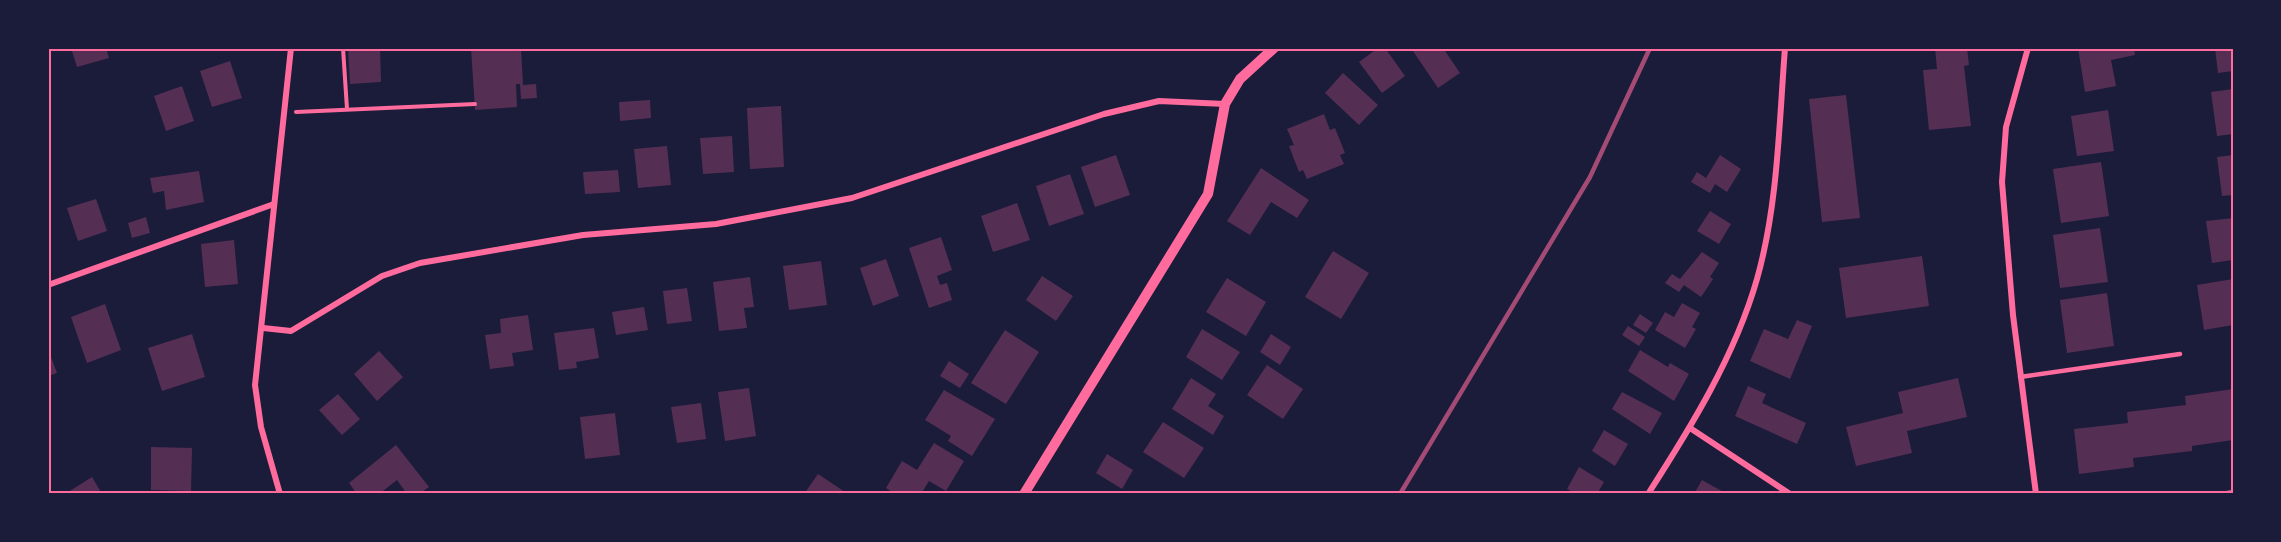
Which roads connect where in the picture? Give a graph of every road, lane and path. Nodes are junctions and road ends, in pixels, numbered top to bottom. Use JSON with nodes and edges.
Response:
{"nodes":[{"id":1,"x":291,"y":48,"type":"edge"},
{"id":2,"x":343,"y":48,"type":"edge"},
{"id":3,"x":1274,"y":48,"type":"edge"},
{"id":4,"x":1785,"y":48,"type":"edge"},
{"id":5,"x":2028,"y":48,"type":"edge"},
{"id":6,"x":475,"y":104,"type":"dead end"},
{"id":7,"x":1225,"y":104,"type":"junction"},
{"id":8,"x":347,"y":109,"type":"junction"},
{"id":9,"x":284,"y":112,"type":"junction"},
{"id":10,"x":274,"y":204,"type":"junction"},
{"id":11,"x":48,"y":285,"type":"edge"},
{"id":12,"x":263,"y":328,"type":"junction"},
{"id":13,"x":2180,"y":354,"type":"dead end"},
{"id":14,"x":2020,"y":377,"type":"junction"},
{"id":15,"x":1690,"y":428,"type":"junction"},
{"id":16,"x":2233,"y":493,"type":"edge"},
{"id":17,"x":280,"y":494,"type":"edge"},
{"id":18,"x":1024,"y":494,"type":"edge"},
{"id":19,"x":1648,"y":494,"type":"edge"},
{"id":20,"x":1790,"y":494,"type":"edge"},
{"id":21,"x":2036,"y":494,"type":"edge"},
{"id":22,"x":2226,"y":494,"type":"edge"}],
"edges":[{"from":1,"to":9,"type":"street"},
{"from":2,"to":8,"type":"path"},
{"from":3,"to":7,"type":"street"},
{"from":4,"to":15,"type":"street"},
{"from":5,"to":14,"type":"street"},
{"from":6,"to":8,"type":"path"},
{"from":7,"to":12,"type":"street"},
{"from":7,"to":18,"type":"street"},
{"from":8,"to":9,"type":"path"},
{"from":9,"to":10,"type":"street"},
{"from":10,"to":11,"type":"street"},
{"from":10,"to":12,"type":"street"},
{"from":12,"to":17,"type":"street"},
{"from":13,"to":14,"type":"lane"},
{"from":14,"to":21,"type":"street"},
{"from":15,"to":19,"type":"street"},
{"from":15,"to":20,"type":"street"},
{"from":16,"to":22,"type":"street"}]}
